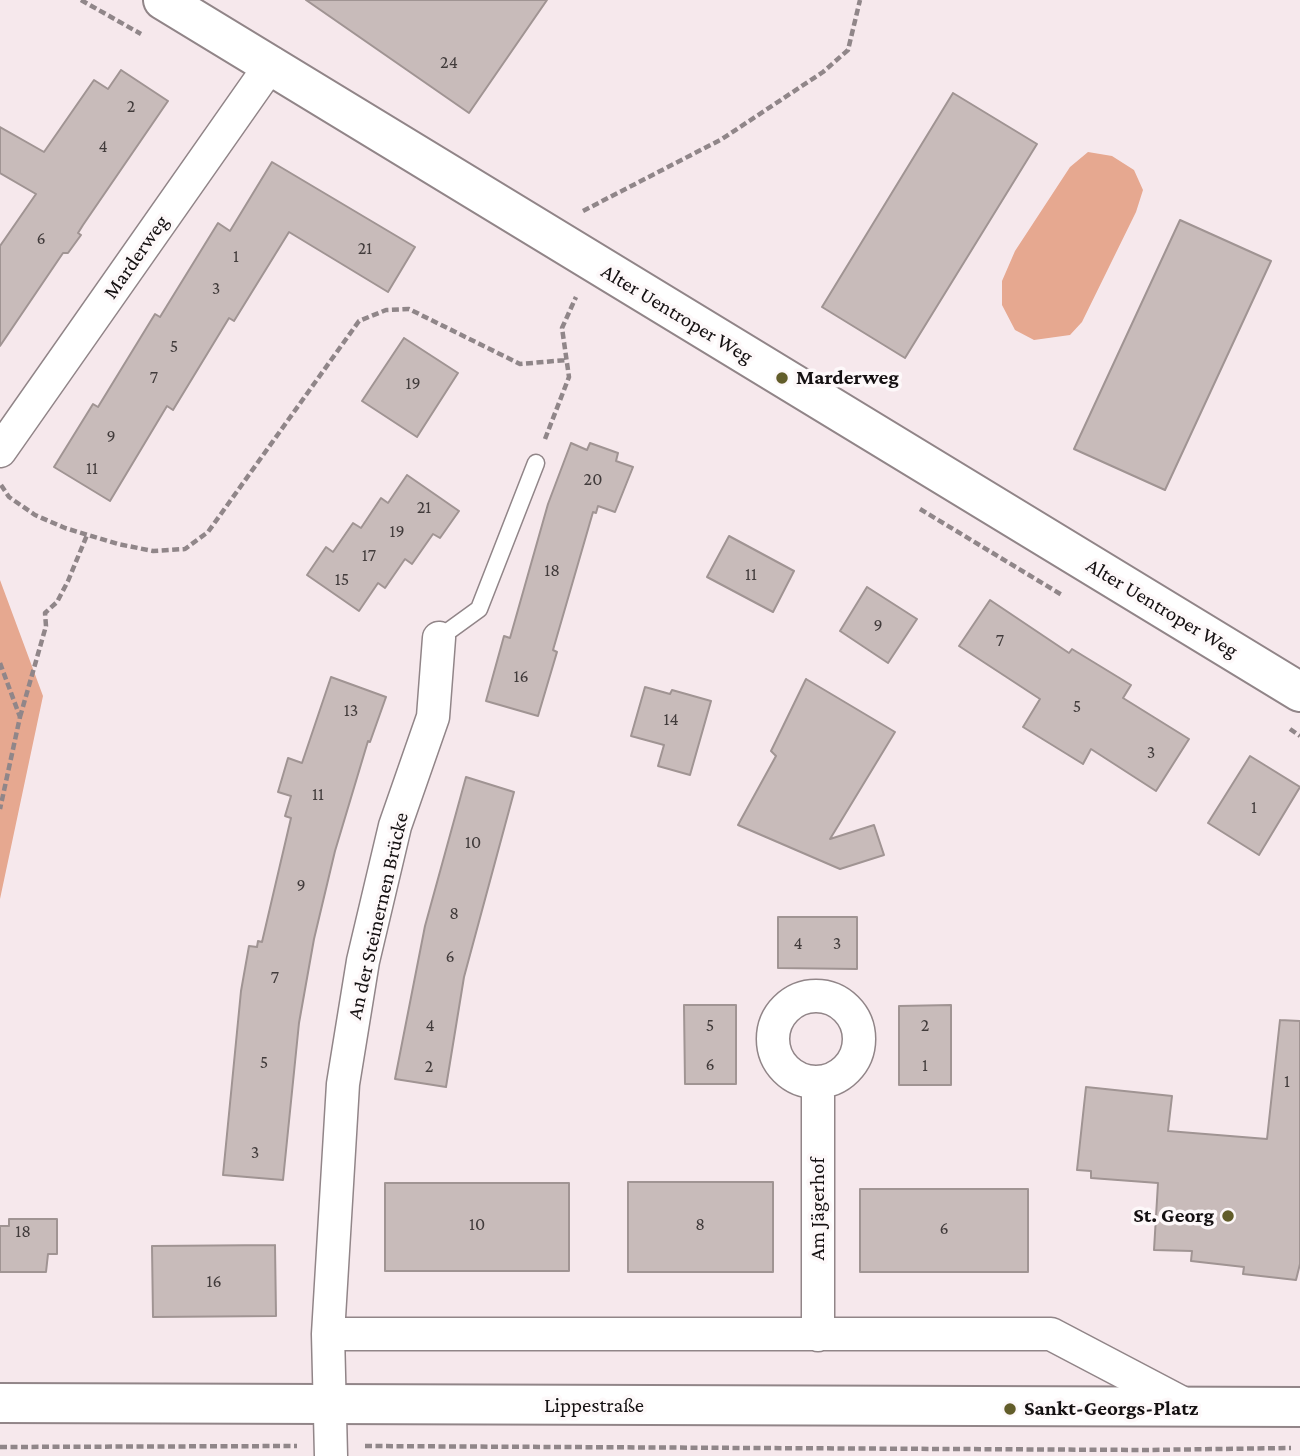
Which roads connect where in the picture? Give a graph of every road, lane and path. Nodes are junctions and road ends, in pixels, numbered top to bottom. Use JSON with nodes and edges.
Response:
{"nodes":[{"id":1,"x":163,"y":0,"type":"edge"},
{"id":2,"x":860,"y":0,"type":"edge"},
{"id":3,"x":272,"y":63,"type":"junction"},
{"id":4,"x":581,"y":212,"type":"dead end"},
{"id":5,"x":576,"y":297,"type":"dead end"},
{"id":6,"x":567,"y":360,"type":"junction"},
{"id":7,"x":0,"y":451,"type":"edge"},
{"id":8,"x":536,"y":463,"type":"joint"},
{"id":9,"x":0,"y":483,"type":"edge"},
{"id":10,"x":87,"y":535,"type":"junction"},
{"id":11,"x":439,"y":638,"type":"joint"},
{"id":12,"x":0,"y":663,"type":"edge"},
{"id":13,"x":1300,"y":692,"type":"edge"},
{"id":14,"x":20,"y":716,"type":"junction"},
{"id":15,"x":0,"y":809,"type":"edge"},
{"id":16,"x":818,"y":1083,"type":"dead end"},
{"id":17,"x":328,"y":1334,"type":"junction"},
{"id":18,"x":818,"y":1335,"type":"junction"},
{"id":19,"x":0,"y":1403,"type":"edge"},
{"id":20,"x":329,"y":1404,"type":"junction"},
{"id":21,"x":1188,"y":1406,"type":"junction"},
{"id":22,"x":1300,"y":1407,"type":"edge"},
{"id":23,"x":0,"y":1447,"type":"edge"},
{"id":24,"x":1300,"y":1448,"type":"edge"},
{"id":25,"x":331,"y":1451,"type":"edge"}],
"edges":[{"from":1,"to":3,"type":"street","name":"Alter Uentroper Weg"},
{"from":2,"to":4,"type":"path"},
{"from":3,"to":7,"type":"street","name":"Marderweg"},
{"from":3,"to":13,"type":"street","name":"Alter Uentroper Weg"},
{"from":5,"to":6,"type":"path"},
{"from":6,"to":8,"type":"path"},
{"from":6,"to":10,"type":"path"},
{"from":8,"to":11,"type":"lane","name":"An der Steinernen Brücke"},
{"from":9,"to":10,"type":"path"},
{"from":10,"to":14,"type":"path"},
{"from":11,"to":17,"type":"street","name":"An der Steinernen Brücke"},
{"from":12,"to":14,"type":"path"},
{"from":14,"to":15,"type":"path"},
{"from":16,"to":18,"type":"street","name":"Am Jägerhof"},
{"from":17,"to":18,"type":"street","name":"Lippestraße"},
{"from":17,"to":20,"type":"street","name":"An der Steinernen Brücke"},
{"from":18,"to":21,"type":"street","name":"Lippestraße"},
{"from":19,"to":20,"type":"street","name":"Lippestraße"},
{"from":20,"to":21,"type":"street","name":"Lippestraße"},
{"from":20,"to":25,"type":"street","name":"An der Steinernen Brücke"},
{"from":21,"to":22,"type":"street","name":"Lippestraße"},
{"from":23,"to":25,"type":"path"},
{"from":24,"to":25,"type":"path"}]}
